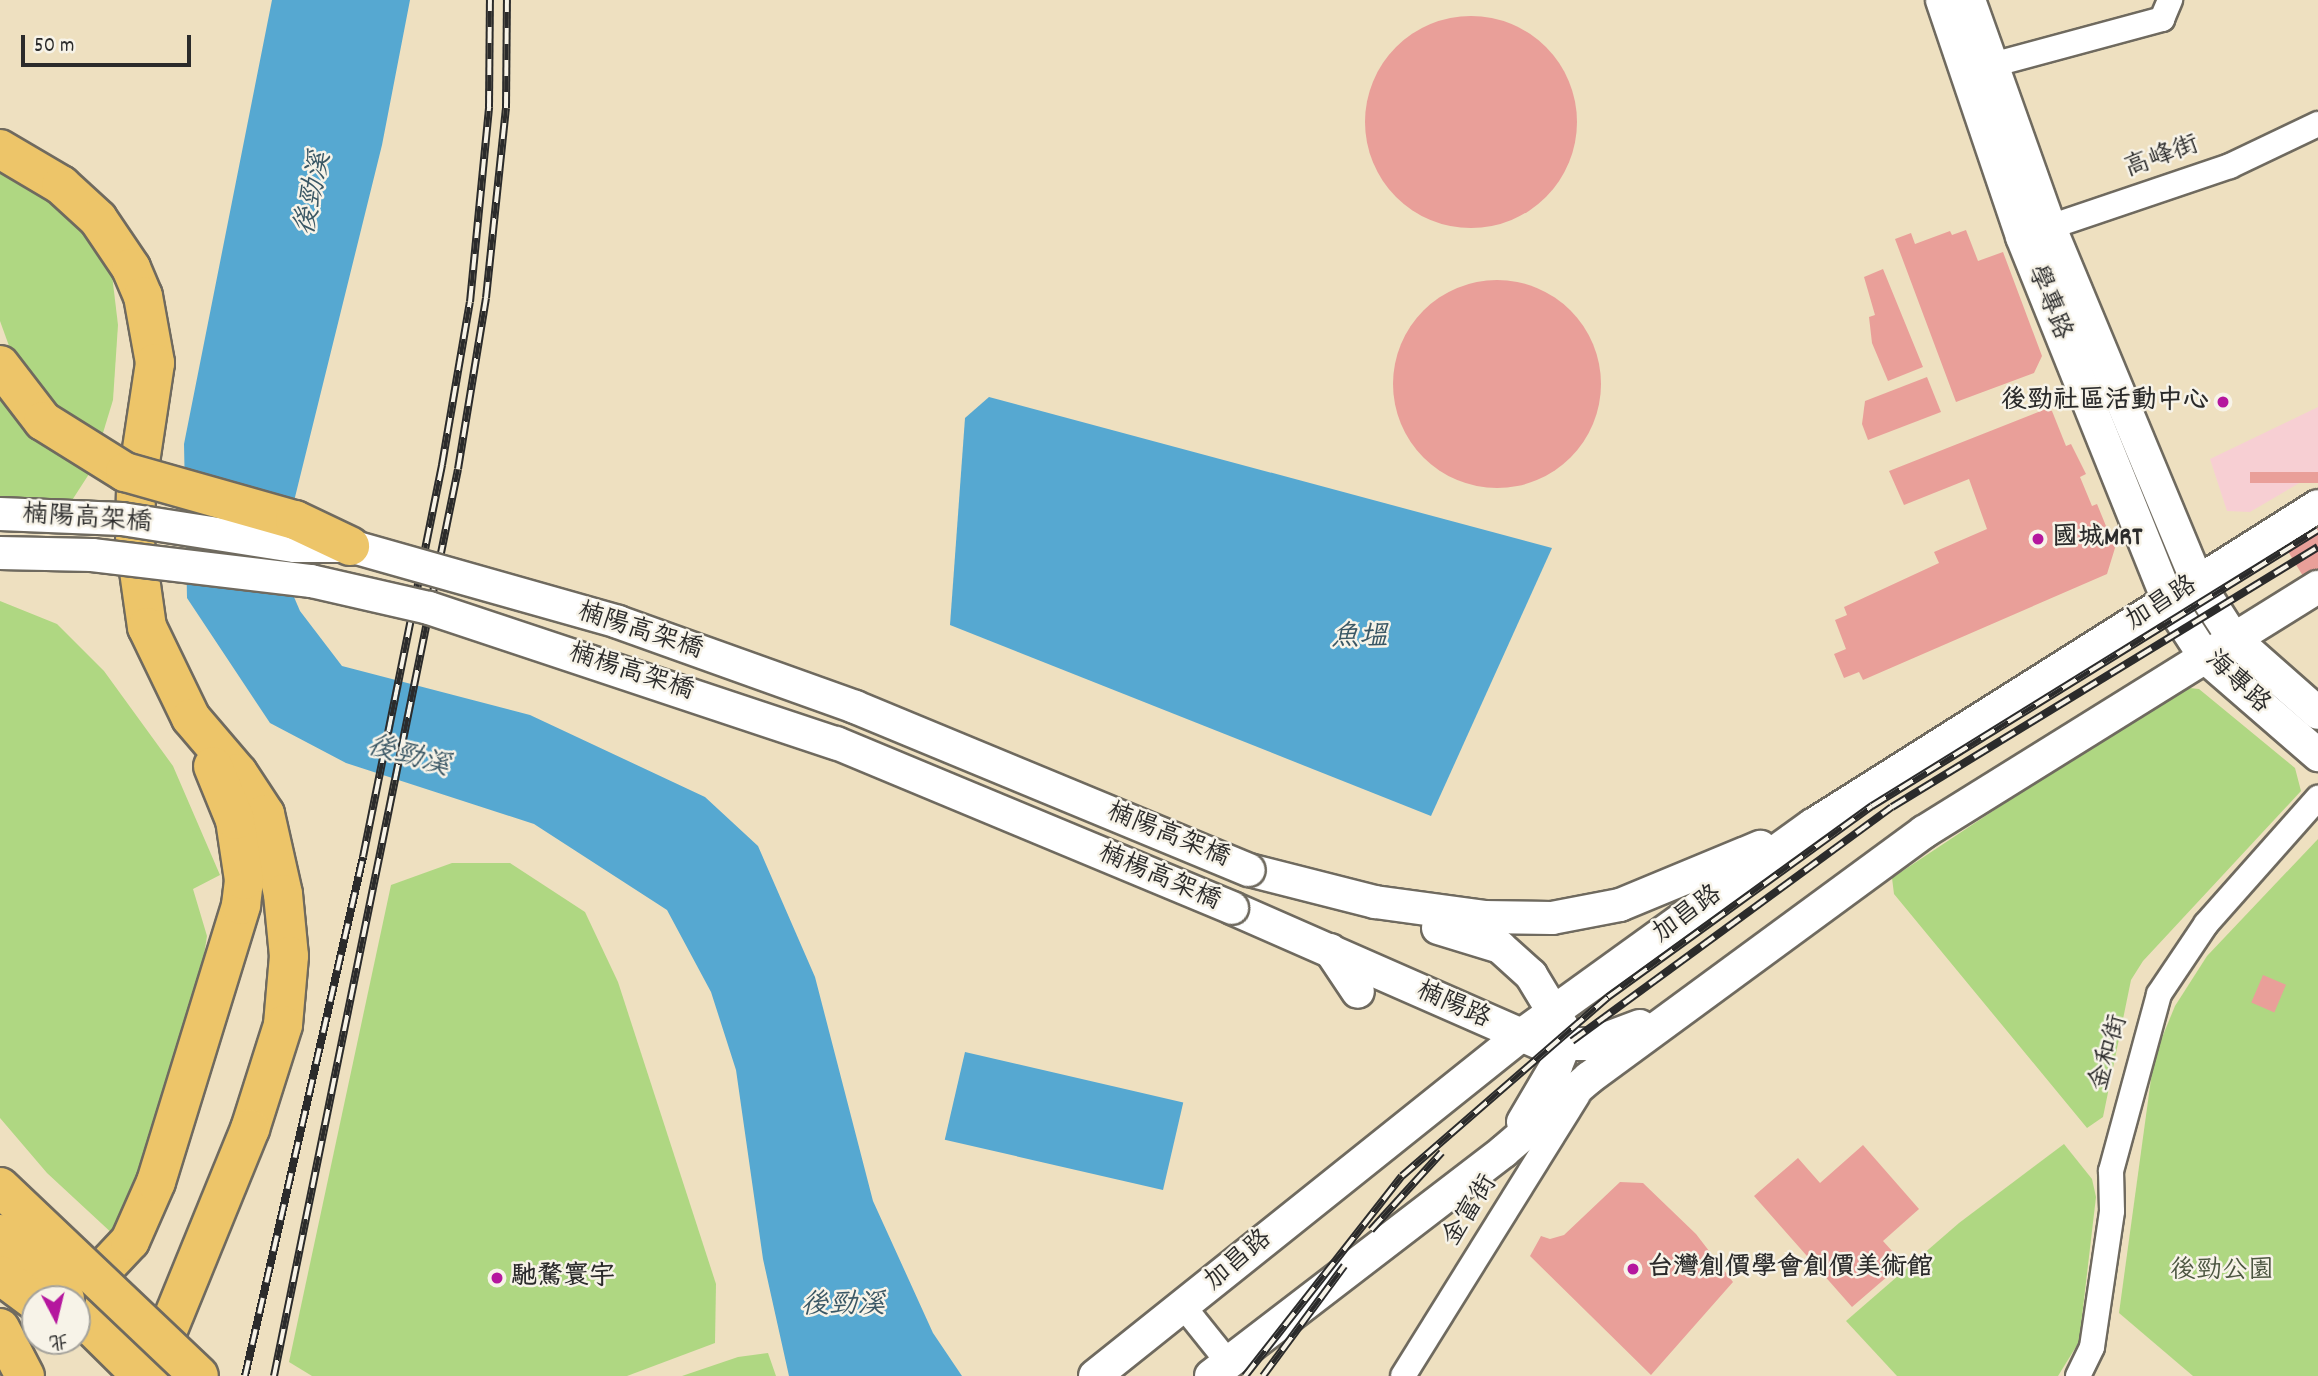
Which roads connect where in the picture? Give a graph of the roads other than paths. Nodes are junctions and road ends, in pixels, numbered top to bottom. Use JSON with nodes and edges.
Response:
{"nodes":[{"id":1,"x":1942,"y":0,"type":"edge"},
{"id":2,"x":1969,"y":0,"type":"edge"},
{"id":3,"x":2171,"y":0,"type":"edge"},
{"id":4,"x":1977,"y":69,"type":"junction"},
{"id":5,"x":2318,"y":124,"type":"edge"},
{"id":6,"x":0,"y":149,"type":"edge"},
{"id":7,"x":2036,"y":232,"type":"junction"},
{"id":8,"x":0,"y":365,"type":"edge"},
{"id":9,"x":2318,"y":506,"type":"edge"},
{"id":10,"x":0,"y":514,"type":"edge"},
{"id":11,"x":350,"y":546,"type":"junction"},
{"id":12,"x":0,"y":553,"type":"edge"},
{"id":13,"x":2197,"y":582,"type":"junction"},
{"id":14,"x":2318,"y":587,"type":"edge"},
{"id":15,"x":2168,"y":600,"type":"junction"},
{"id":16,"x":2233,"y":638,"type":"junction"},
{"id":17,"x":2205,"y":657,"type":"junction"},
{"id":18,"x":2318,"y":713,"type":"edge"},
{"id":19,"x":191,"y":718,"type":"junction"},
{"id":20,"x":2318,"y":755,"type":"edge"},
{"id":21,"x":2318,"y":798,"type":"edge"},
{"id":22,"x":1813,"y":825,"type":"junction"},
{"id":23,"x":1249,"y":870,"type":"junction"},
{"id":24,"x":1232,"y":908,"type":"joint"},
{"id":25,"x":1330,"y":950,"type":"junction"},
{"id":26,"x":1358,"y":992,"type":"dead end"},
{"id":27,"x":1680,"y":1009,"type":"junction"},
{"id":28,"x":1555,"y":1011,"type":"junction"},
{"id":29,"x":1520,"y":1036,"type":"junction"},
{"id":30,"x":1564,"y":1046,"type":"junction"},
{"id":31,"x":1589,"y":1078,"type":"junction"},
{"id":32,"x":1504,"y":1151,"type":"junction"},
{"id":33,"x":0,"y":1187,"type":"edge"},
{"id":34,"x":0,"y":1234,"type":"edge"},
{"id":35,"x":0,"y":1275,"type":"edge"},
{"id":36,"x":51,"y":1285,"type":"edge"},
{"id":37,"x":0,"y":1288,"type":"edge"},
{"id":38,"x":21,"y":1291,"type":"edge"},
{"id":39,"x":1184,"y":1307,"type":"junction"},
{"id":40,"x":0,"y":1328,"type":"edge"},
{"id":41,"x":91,"y":1329,"type":"edge"},
{"id":42,"x":1220,"y":1369,"type":"edge"},
{"id":43,"x":25,"y":1376,"type":"edge"},
{"id":44,"x":142,"y":1376,"type":"edge"},
{"id":45,"x":149,"y":1376,"type":"edge"},
{"id":46,"x":199,"y":1376,"type":"edge"},
{"id":47,"x":1095,"y":1376,"type":"edge"},
{"id":48,"x":1403,"y":1376,"type":"edge"},
{"id":49,"x":2078,"y":1376,"type":"edge"}],
"edges":[{"from":1,"to":4,"type":"street","name":"學專路"},
{"from":2,"to":4,"type":"street","name":"學專路"},
{"from":3,"to":4,"type":"street"},
{"from":4,"to":7,"type":"street","name":"學專路"},
{"from":5,"to":7,"type":"street","name":"高峰街"},
{"from":6,"to":19,"type":"main road"},
{"from":7,"to":13,"type":"street","name":"學專路"},
{"from":7,"to":15,"type":"street","name":"學專路"},
{"from":8,"to":11,"type":"main road","bridge":true},
{"from":9,"to":13,"type":"street","name":"加昌路"},
{"from":10,"to":11,"type":"street","name":"楠陽高架橋","bridge":true},
{"from":11,"to":23,"type":"street","name":"楠陽高架橋","bridge":true},
{"from":12,"to":24,"type":"street","name":"楠楊高架橋","bridge":true},
{"from":13,"to":15,"type":"street","name":"加昌路"},
{"from":13,"to":16,"type":"street","name":"海專路"},
{"from":14,"to":16,"type":"street"},
{"from":15,"to":17,"type":"street","name":"海專路"},
{"from":15,"to":22,"type":"street","name":"加昌路"},
{"from":16,"to":17,"type":"street"},
{"from":16,"to":18,"type":"street","name":"海專路"},
{"from":17,"to":20,"type":"street","name":"海專路"},
{"from":17,"to":27,"type":"street"},
{"from":19,"to":37,"type":"main road"},
{"from":19,"to":45,"type":"main road"},
{"from":21,"to":49,"type":"street","name":"金和街"},
{"from":22,"to":23,"type":"street"},
{"from":22,"to":28,"type":"street","name":"加昌路"},
{"from":23,"to":28,"type":"street"},
{"from":24,"to":25,"type":"street","name":"楠陽路"},
{"from":25,"to":26,"type":"street"},
{"from":25,"to":29,"type":"street","name":"楠陽路"},
{"from":27,"to":30,"type":"street","name":"楠陽路"},
{"from":27,"to":31,"type":"street"},
{"from":28,"to":29,"type":"street","name":"加昌路"},
{"from":28,"to":30,"type":"street"},
{"from":29,"to":30,"type":"street","name":"楠陽路"},
{"from":29,"to":39,"type":"street","name":"加昌路"},
{"from":30,"to":32,"type":"street"},
{"from":31,"to":32,"type":"street"},
{"from":31,"to":48,"type":"street","name":"金富街"},
{"from":32,"to":42,"type":"street"},
{"from":33,"to":46,"type":"main road","bridge":true},
{"from":34,"to":36,"type":"main road","bridge":true},
{"from":35,"to":38,"type":"main road","bridge":true},
{"from":39,"to":42,"type":"street"},
{"from":39,"to":47,"type":"street","name":"加昌路"},
{"from":40,"to":43,"type":"main road"},
{"from":41,"to":44,"type":"main road"}]}
